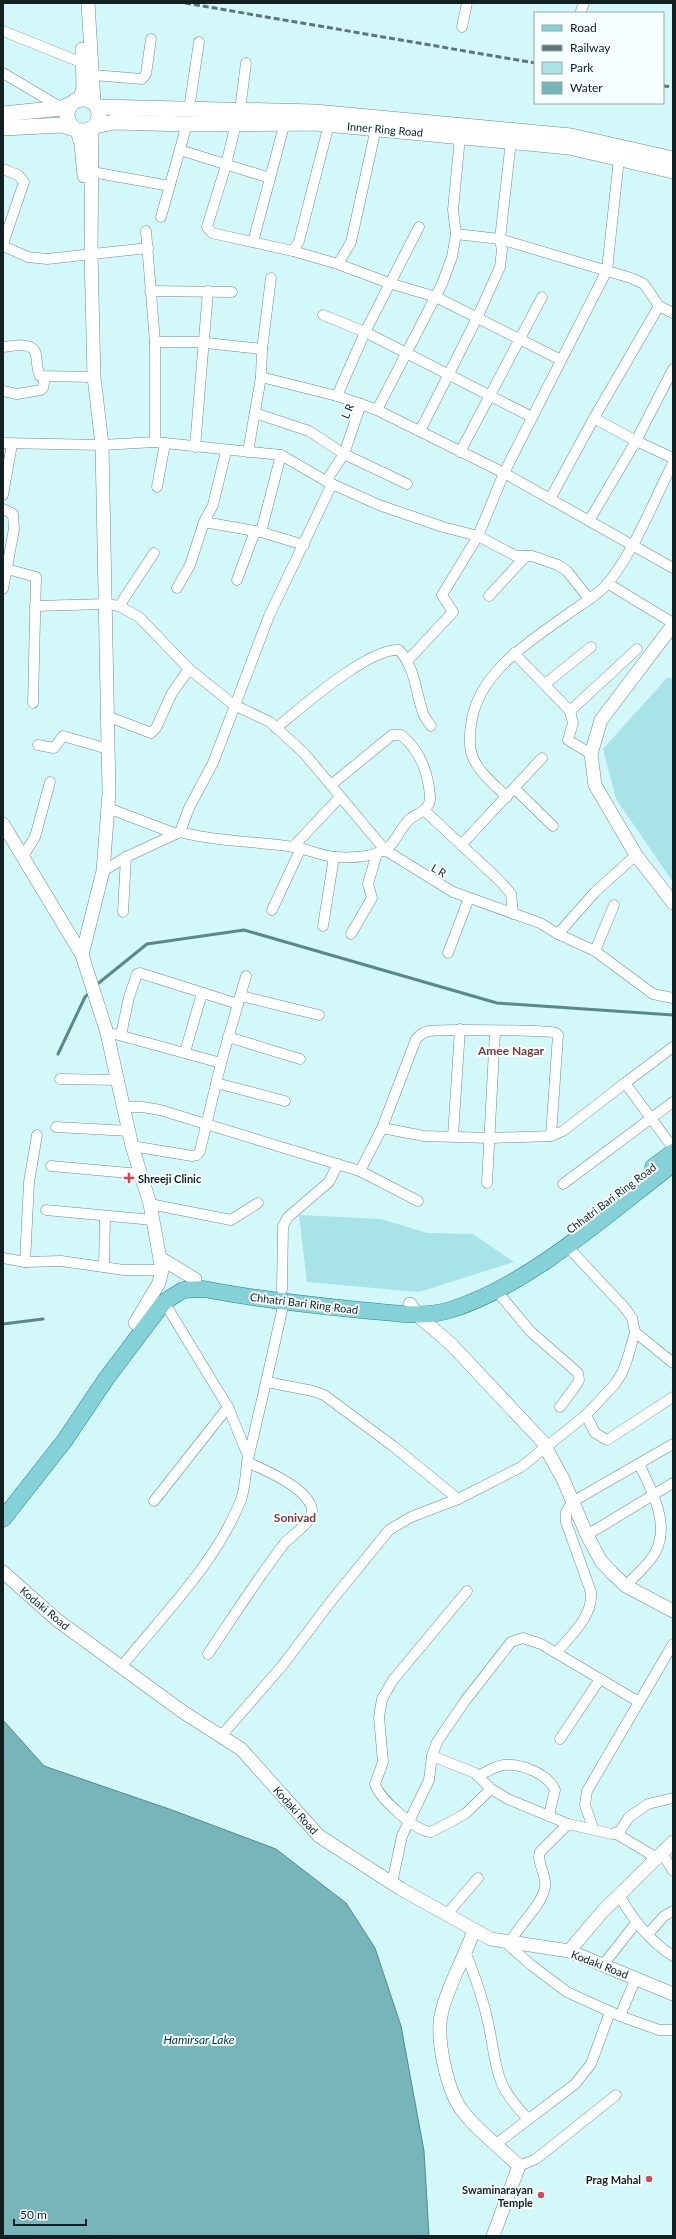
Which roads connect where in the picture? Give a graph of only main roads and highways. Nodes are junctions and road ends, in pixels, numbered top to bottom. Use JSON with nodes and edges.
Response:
{"nodes":[{"id":1,"x":81,"y":104,"type":"junction"},
{"id":2,"x":3,"y":114,"type":"edge"},
{"id":3,"x":238,"y":116,"type":"junction"},
{"id":4,"x":94,"y":127,"type":"junction"},
{"id":5,"x":3,"y":128,"type":"edge"},
{"id":6,"x":75,"y":129,"type":"junction"},
{"id":7,"x":673,"y":160,"type":"edge"},
{"id":8,"x":673,"y":171,"type":"edge"},
{"id":9,"x":673,"y":1152,"type":"edge"},
{"id":10,"x":673,"y":1164,"type":"edge"},
{"id":11,"x":283,"y":1296,"type":"junction"},
{"id":12,"x":413,"y":1309,"type":"junction"},
{"id":13,"x":3,"y":1502,"type":"edge"},
{"id":14,"x":3,"y":1519,"type":"edge"}],
"edges":[{"from":1,"to":2,"type":"main road","name":"Inner Ring Road"},
{"from":1,"to":3,"type":"main road","name":"Inner Ring Road"},
{"from":1,"to":4,"type":"main road"},
{"from":1,"to":6,"type":"main road"},
{"from":3,"to":4,"type":"main road","name":"Inner Ring Road"},
{"from":3,"to":7,"type":"main road","name":"Inner Ring Road"},
{"from":3,"to":8,"type":"main road","name":"Inner Ring Road"},
{"from":4,"to":6,"type":"main road"},
{"from":5,"to":6,"type":"main road"},
{"from":9,"to":12,"type":"main road","name":"Chhatri Bari Ring Road"},
{"from":10,"to":12,"type":"main road","name":"Chhatri Bari Ring Road"},
{"from":11,"to":12,"type":"main road","name":"Chhatri Bari Ring Road"},
{"from":11,"to":13,"type":"main road","name":"Chhatri Bari Ring Road"},
{"from":11,"to":14,"type":"main road","name":"Chhatri Bari Ring Road"}]}
